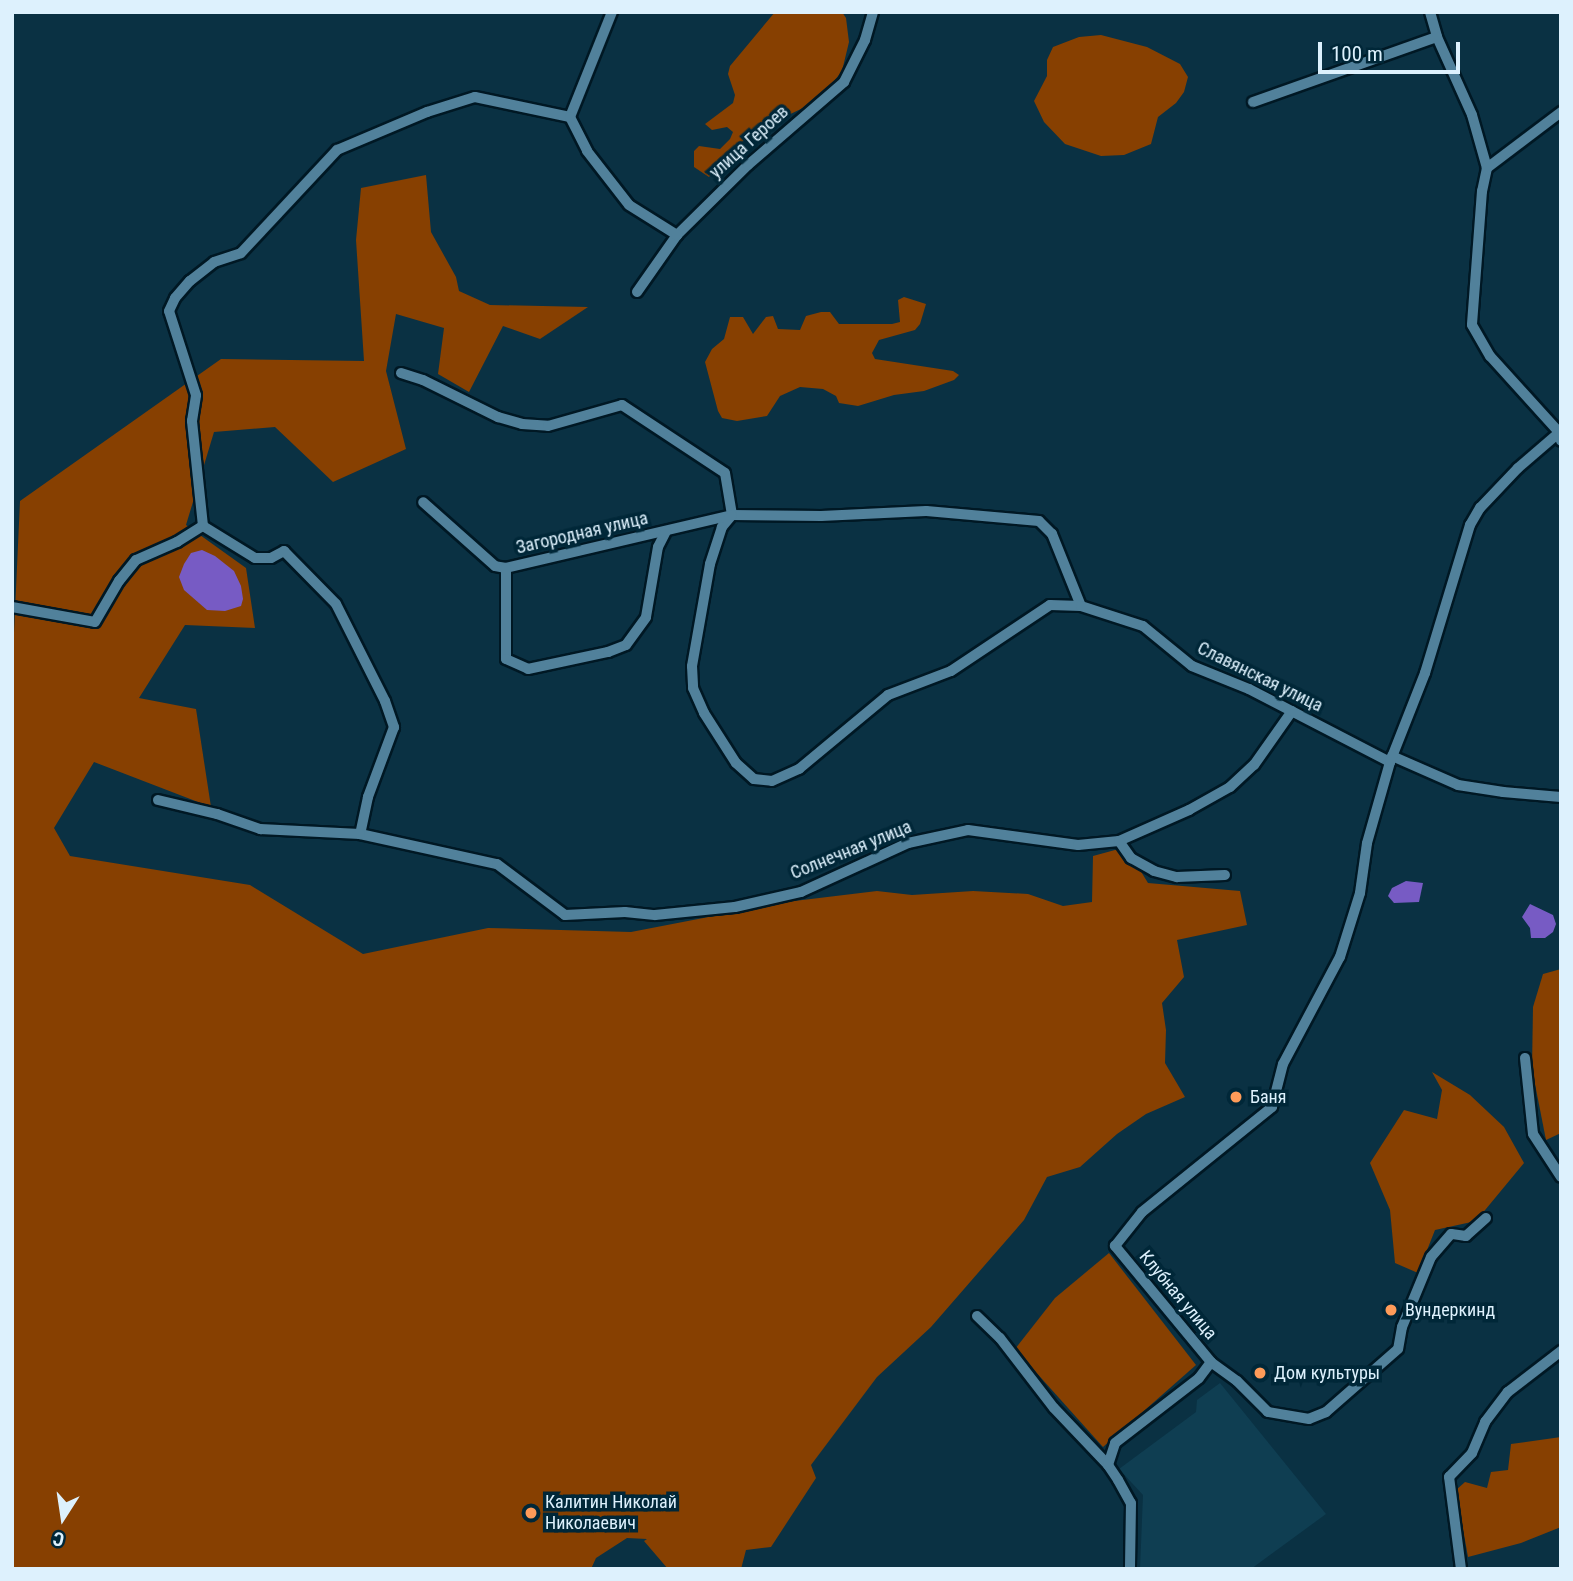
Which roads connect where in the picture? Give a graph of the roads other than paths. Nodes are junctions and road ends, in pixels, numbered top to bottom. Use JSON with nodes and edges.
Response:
{"nodes":[{"id":1,"x":612,"y":12,"type":"edge"},
{"id":2,"x":873,"y":12,"type":"edge"},
{"id":3,"x":1430,"y":12,"type":"edge"},
{"id":4,"x":1437,"y":37,"type":"junction"},
{"id":5,"x":1253,"y":102,"type":"dead end"},
{"id":6,"x":1561,"y":112,"type":"edge"},
{"id":7,"x":570,"y":117,"type":"junction"},
{"id":8,"x":1487,"y":168,"type":"junction"},
{"id":9,"x":677,"y":235,"type":"junction"},
{"id":10,"x":637,"y":292,"type":"dead end"},
{"id":11,"x":401,"y":373,"type":"dead end"},
{"id":12,"x":1560,"y":434,"type":"edge"},
{"id":13,"x":423,"y":502,"type":"dead end"},
{"id":14,"x":732,"y":515,"type":"junction"},
{"id":15,"x":202,"y":526,"type":"junction"},
{"id":16,"x":666,"y":531,"type":"junction"},
{"id":17,"x":506,"y":568,"type":"junction"},
{"id":18,"x":1081,"y":606,"type":"junction"},
{"id":19,"x":12,"y":607,"type":"edge"},
{"id":20,"x":1292,"y":711,"type":"junction"},
{"id":21,"x":1391,"y":759,"type":"junction"},
{"id":22,"x":1561,"y":797,"type":"edge"},
{"id":23,"x":158,"y":800,"type":"dead end"},
{"id":24,"x":360,"y":834,"type":"junction"},
{"id":25,"x":1119,"y":841,"type":"junction"},
{"id":26,"x":1225,"y":875,"type":"dead end"},
{"id":27,"x":1525,"y":1058,"type":"dead end"},
{"id":28,"x":1561,"y":1177,"type":"edge"},
{"id":29,"x":1486,"y":1218,"type":"dead end"},
{"id":30,"x":977,"y":1316,"type":"dead end"},
{"id":31,"x":1561,"y":1351,"type":"edge"},
{"id":32,"x":1211,"y":1362,"type":"junction"},
{"id":33,"x":1108,"y":1465,"type":"junction"},
{"id":34,"x":1130,"y":1569,"type":"edge"},
{"id":35,"x":1461,"y":1569,"type":"edge"}],
"edges":[{"from":1,"to":7,"type":"street"},
{"from":2,"to":9,"type":"street","name":"улица Героев"},
{"from":3,"to":4,"type":"street"},
{"from":4,"to":5,"type":"street"},
{"from":4,"to":8,"type":"street"},
{"from":6,"to":8,"type":"street"},
{"from":7,"to":9,"type":"street"},
{"from":7,"to":15,"type":"street"},
{"from":8,"to":12,"type":"street"},
{"from":9,"to":10,"type":"street","name":"улица Героев"},
{"from":11,"to":14,"type":"street"},
{"from":12,"to":21,"type":"street"},
{"from":13,"to":17,"type":"street","name":"Загородная улица"},
{"from":14,"to":16,"type":"street","name":"Загородная улица"},
{"from":14,"to":18,"type":"street","name":"Загородная улица"},
{"from":14,"to":18,"type":"street","name":"Славянская улица"},
{"from":15,"to":19,"type":"street"},
{"from":15,"to":24,"type":"street"},
{"from":16,"to":17,"type":"street","name":"Загородная улица"},
{"from":16,"to":17,"type":"street","name":"Загородная улица"},
{"from":18,"to":20,"type":"street","name":"Славянская улица"},
{"from":20,"to":21,"type":"street","name":"Славянская улица"},
{"from":20,"to":25,"type":"street","name":"Солнечная улица"},
{"from":21,"to":22,"type":"street","name":"Славянская улица"},
{"from":21,"to":32,"type":"street","name":"Клубная улица"},
{"from":23,"to":24,"type":"street","name":"Солнечная улица"},
{"from":24,"to":25,"type":"street","name":"Солнечная улица"},
{"from":25,"to":26,"type":"street"},
{"from":27,"to":28,"type":"street"},
{"from":29,"to":32,"type":"street"},
{"from":30,"to":33,"type":"street"},
{"from":31,"to":35,"type":"street"},
{"from":32,"to":33,"type":"street","name":"Клубная улица"},
{"from":33,"to":34,"type":"street"}]}
